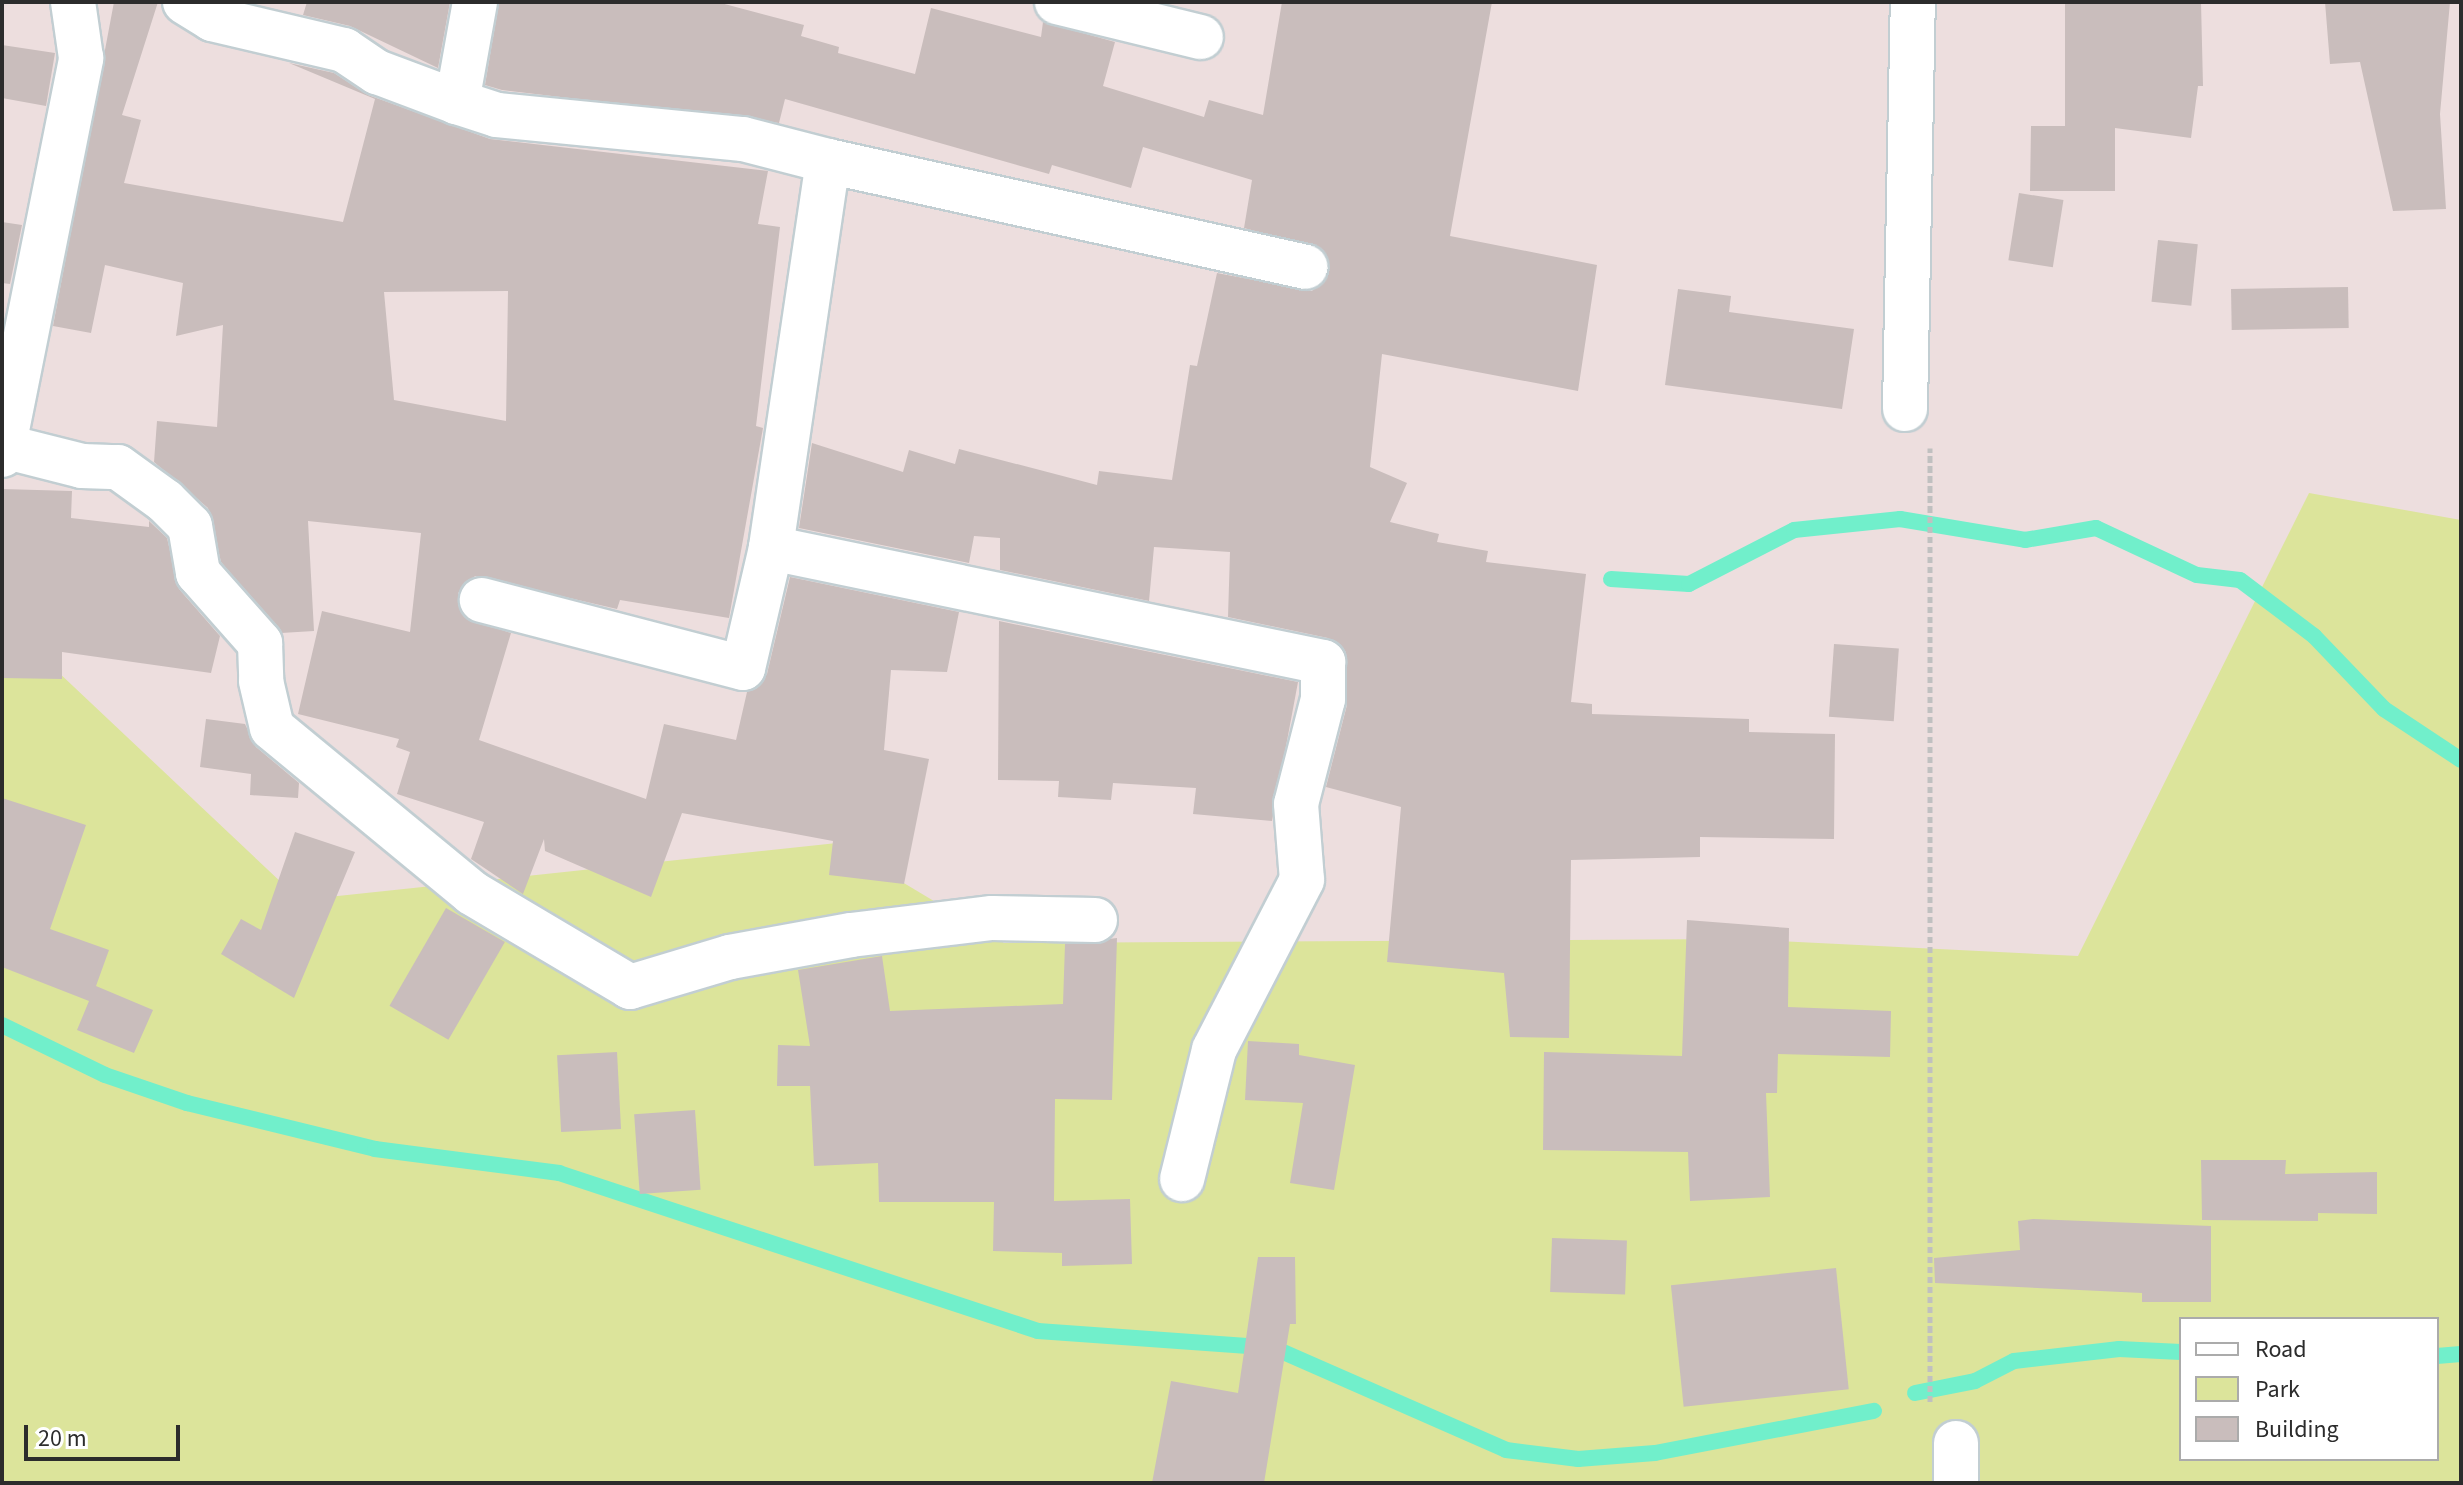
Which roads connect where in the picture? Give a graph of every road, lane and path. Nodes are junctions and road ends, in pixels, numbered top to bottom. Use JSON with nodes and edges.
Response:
{"nodes":[{"id":1,"x":73,"y":2,"type":"edge"},
{"id":2,"x":185,"y":2,"type":"edge"},
{"id":3,"x":475,"y":2,"type":"edge"},
{"id":4,"x":1057,"y":2,"type":"edge"},
{"id":5,"x":1913,"y":2,"type":"edge"},
{"id":6,"x":1201,"y":37,"type":"dead end"},
{"id":7,"x":457,"y":102,"type":"junction"},
{"id":8,"x":828,"y":161,"type":"junction"},
{"id":9,"x":1305,"y":267,"type":"dead end"},
{"id":10,"x":1918,"y":420,"type":"joint"},
{"id":11,"x":4,"y":451,"type":"edge"},
{"id":12,"x":771,"y":548,"type":"junction"},
{"id":13,"x":482,"y":600,"type":"dead end"},
{"id":14,"x":1095,"y":920,"type":"dead end"},
{"id":15,"x":1182,"y":1179,"type":"dead end"},
{"id":16,"x":1947,"y":1446,"type":"edge"}],
"edges":[{"from":1,"to":11,"type":"street"},
{"from":2,"to":7,"type":"street"},
{"from":3,"to":7,"type":"street"},
{"from":4,"to":6,"type":"street"},
{"from":5,"to":10,"type":"street"},
{"from":7,"to":8,"type":"street"},
{"from":8,"to":9,"type":"street"},
{"from":8,"to":12,"type":"street"},
{"from":10,"to":16,"type":"path"},
{"from":11,"to":14,"type":"street"},
{"from":12,"to":13,"type":"street"},
{"from":12,"to":15,"type":"street"}]}
